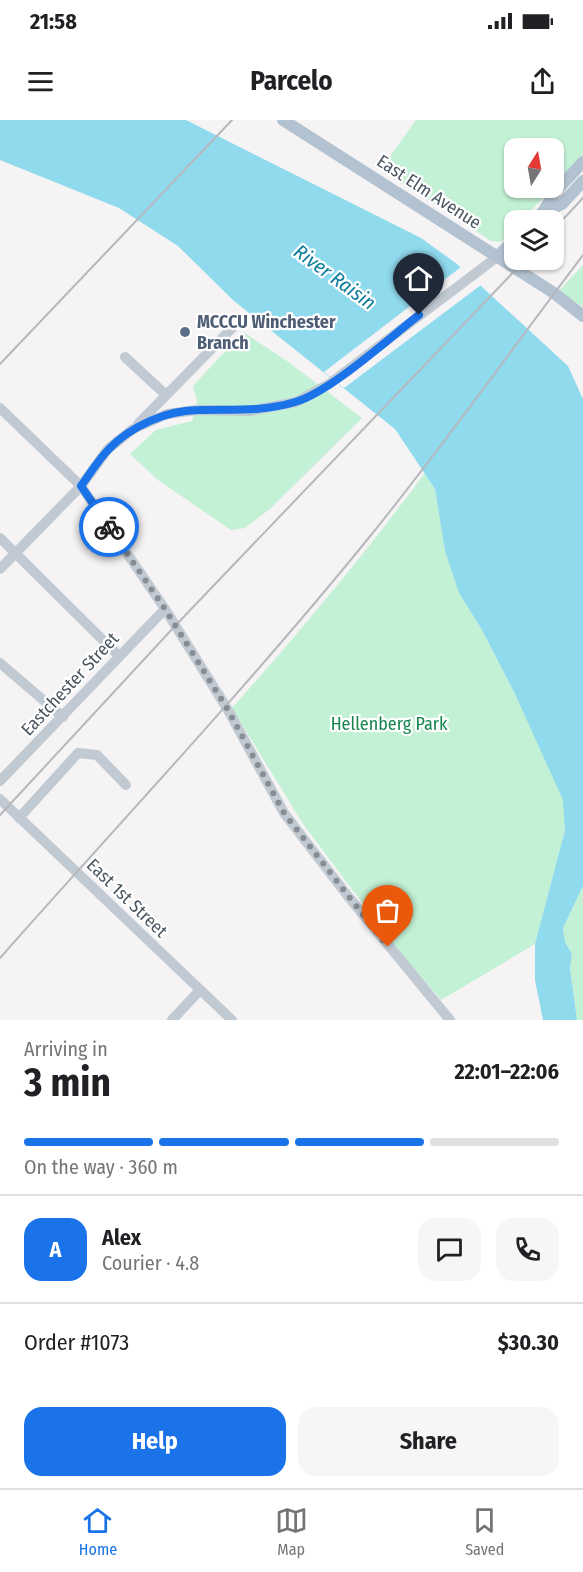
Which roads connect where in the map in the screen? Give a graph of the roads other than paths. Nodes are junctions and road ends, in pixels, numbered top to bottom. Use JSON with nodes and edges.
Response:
{"nodes":[{"id":1,"x":283,"y":120,"type":"edge"},
{"id":2,"x":583,"y":162,"type":"edge"},
{"id":3,"x":583,"y":182,"type":"edge"},
{"id":4,"x":542,"y":210,"type":"edge"},
{"id":5,"x":550,"y":210,"type":"edge"},
{"id":6,"x":504,"y":250,"type":"edge"},
{"id":7,"x":497,"y":257,"type":"junction"},
{"id":8,"x":583,"y":316,"type":"edge"},
{"id":9,"x":232,"y":328,"type":"dead end"},
{"id":10,"x":125,"y":357,"type":"dead end"},
{"id":11,"x":166,"y":395,"type":"junction"},
{"id":12,"x":0,"y":408,"type":"edge"},
{"id":13,"x":133,"y":429,"type":"junction"},
{"id":14,"x":81,"y":486,"type":"junction"},
{"id":15,"x":0,"y":538,"type":"edge"},
{"id":16,"x":15,"y":553,"type":"junction"},
{"id":17,"x":0,"y":569,"type":"edge"},
{"id":18,"x":165,"y":609,"type":"junction"},
{"id":19,"x":119,"y":656,"type":"junction"},
{"id":20,"x":0,"y":663,"type":"edge"},
{"id":21,"x":63,"y":717,"type":"junction"},
{"id":22,"x":0,"y":781,"type":"edge"},
{"id":23,"x":126,"y":785,"type":"dead end"},
{"id":24,"x":0,"y":800,"type":"edge"},
{"id":25,"x":19,"y":818,"type":"junction"},
{"id":26,"x":200,"y":990,"type":"junction"},
{"id":27,"x":172,"y":1020,"type":"edge"},
{"id":28,"x":232,"y":1020,"type":"edge"},
{"id":29,"x":450,"y":1020,"type":"edge"}],
"edges":[{"from":1,"to":7,"type":"main road","name":"East Elm Avenue"},
{"from":2,"to":4,"type":"main road"},
{"from":3,"to":5,"type":"main road"},
{"from":6,"to":7,"type":"main road"},
{"from":7,"to":8,"type":"main road","name":"East Elm Avenue"},
{"from":7,"to":13,"type":"street"},
{"from":9,"to":11,"type":"street"},
{"from":10,"to":11,"type":"street"},
{"from":11,"to":13,"type":"street"},
{"from":12,"to":14,"type":"street"},
{"from":13,"to":14,"type":"street"},
{"from":14,"to":16,"type":"street"},
{"from":14,"to":18,"type":"street"},
{"from":15,"to":16,"type":"street"},
{"from":16,"to":17,"type":"street"},
{"from":16,"to":19,"type":"street"},
{"from":18,"to":19,"type":"street","name":"Eastchester Street"},
{"from":18,"to":29,"type":"street"},
{"from":19,"to":21,"type":"street","name":"Eastchester Street"},
{"from":20,"to":21,"type":"street"},
{"from":21,"to":22,"type":"street","name":"Eastchester Street"},
{"from":23,"to":25,"type":"street"},
{"from":24,"to":25,"type":"street","name":"East 1st Street"},
{"from":25,"to":26,"type":"street","name":"East 1st Street"},
{"from":26,"to":27,"type":"street"},
{"from":26,"to":28,"type":"street","name":"East 1st Street"}]}
